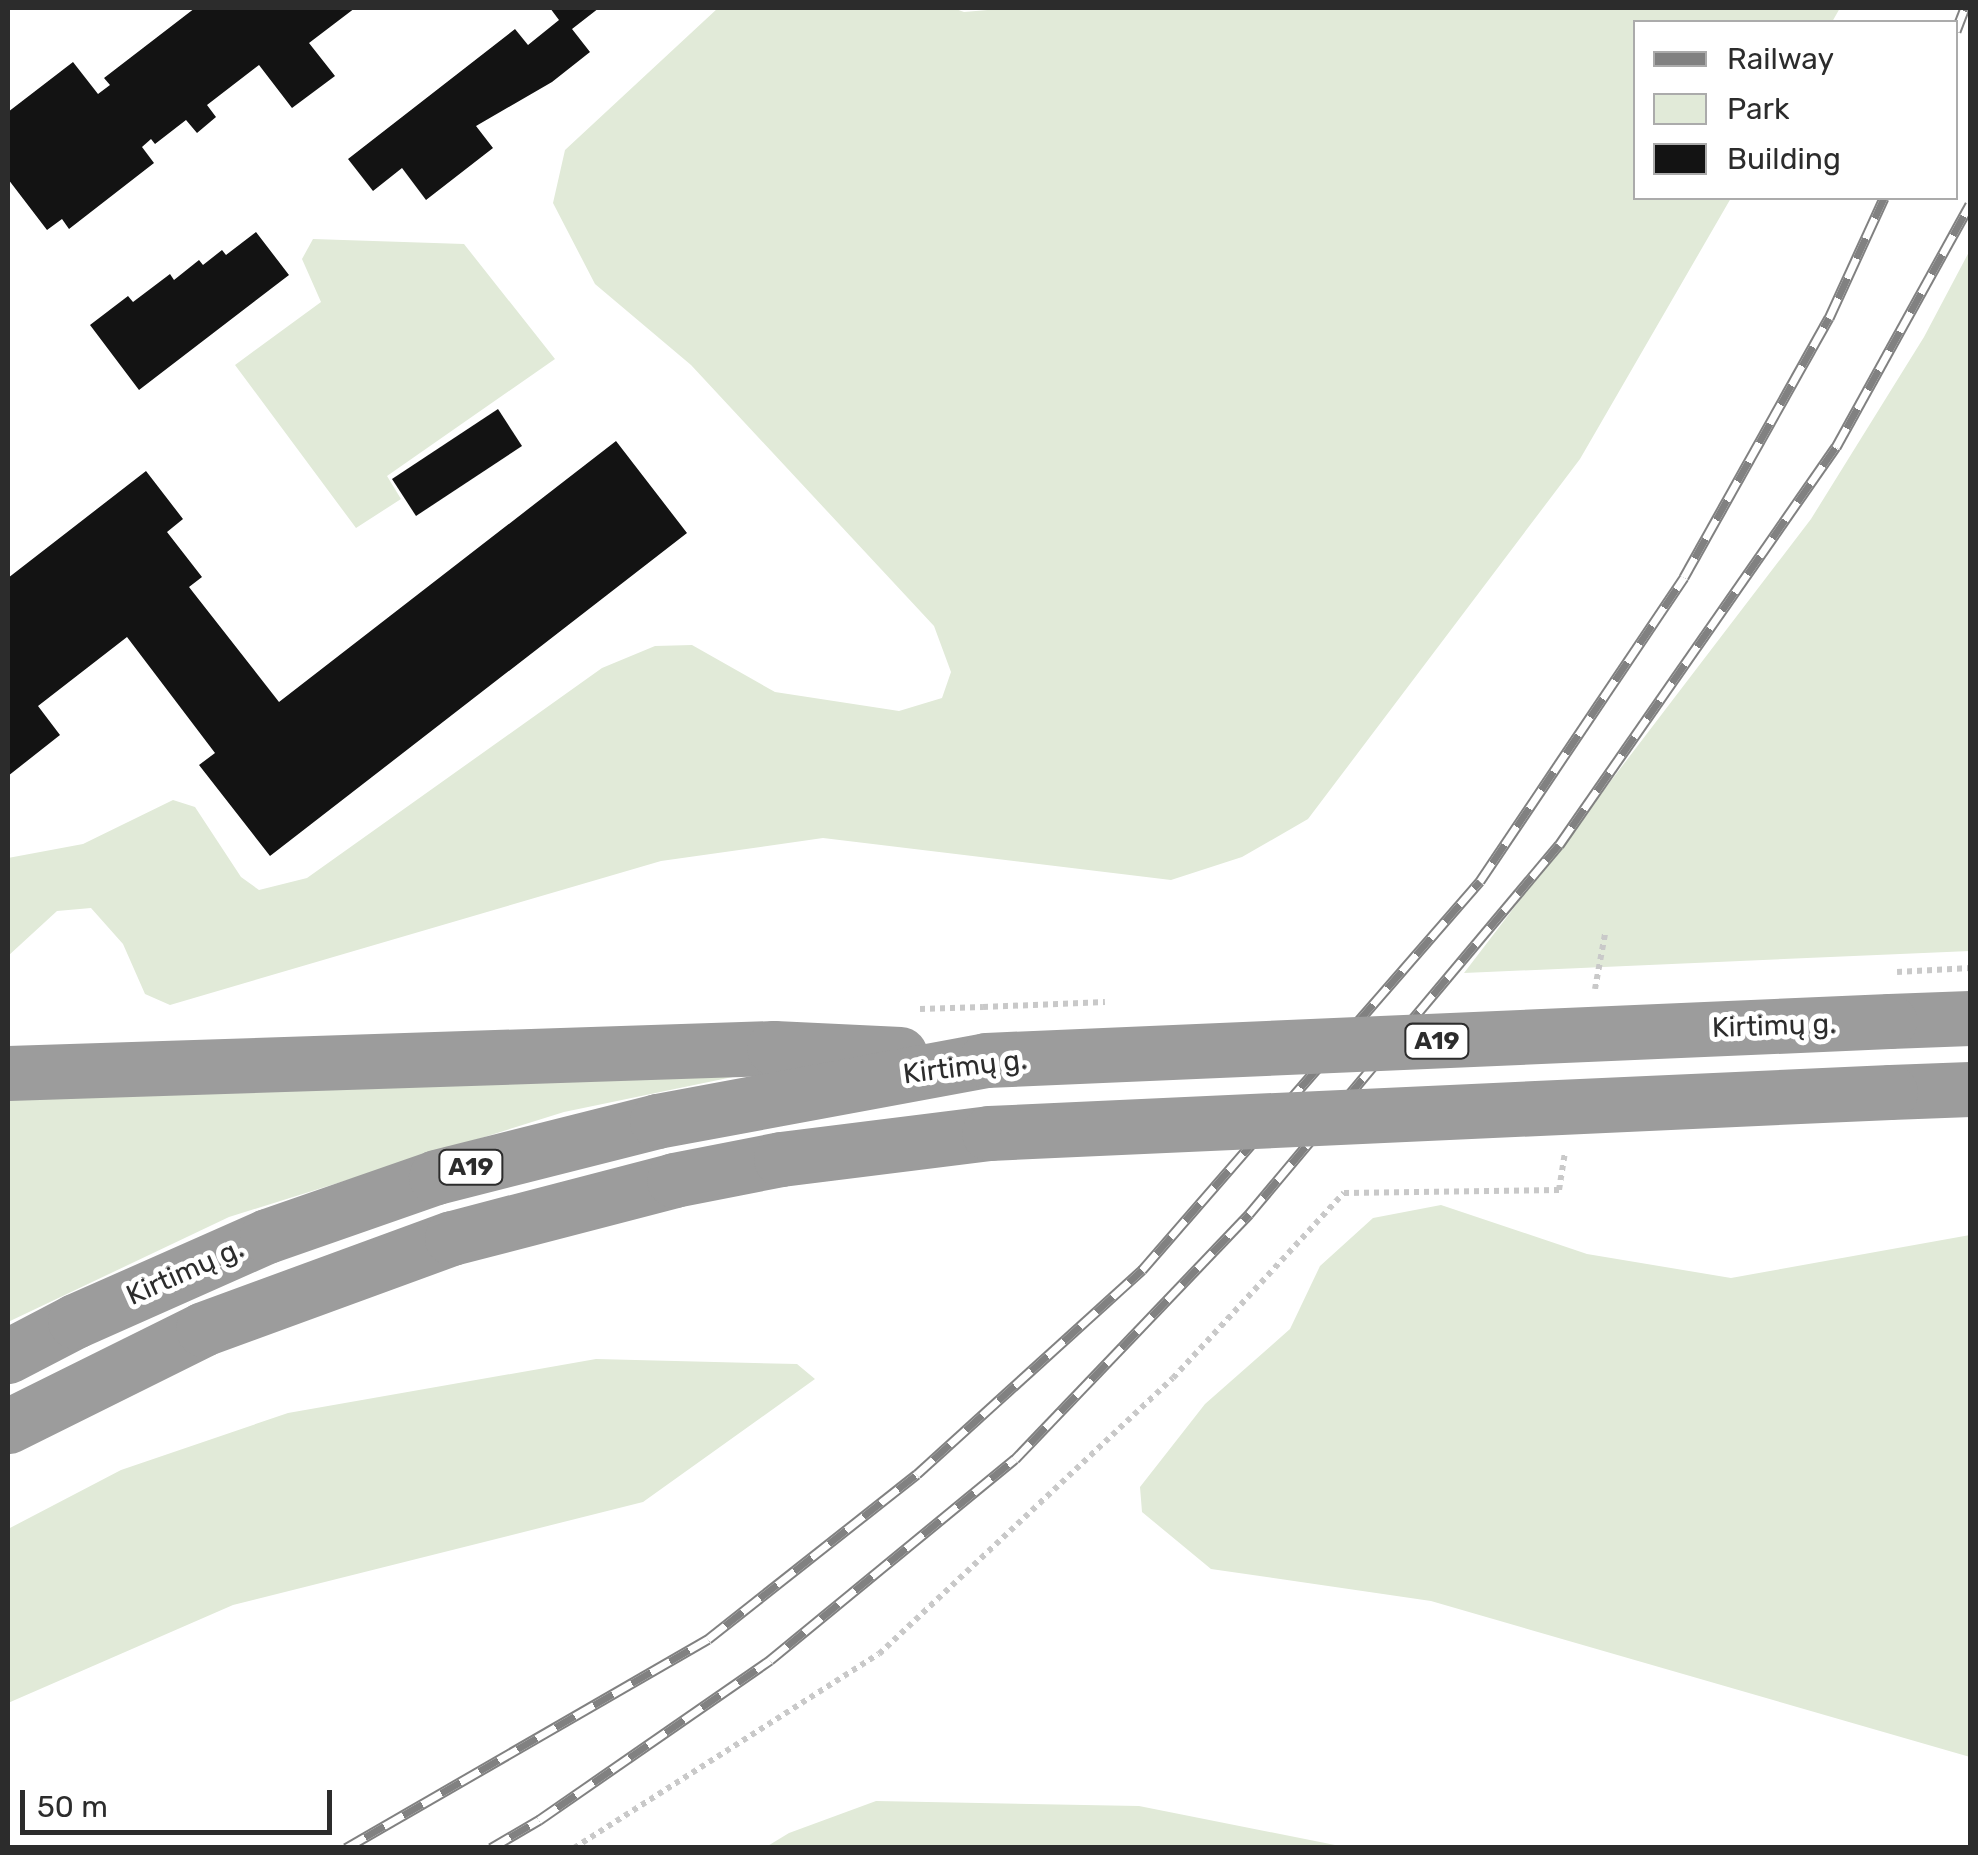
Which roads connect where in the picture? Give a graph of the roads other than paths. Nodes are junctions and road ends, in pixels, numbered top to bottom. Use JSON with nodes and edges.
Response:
{"nodes":[{"id":1,"x":1970,"y":1018,"type":"edge"},
{"id":2,"x":974,"y":1061,"type":"junction"},
{"id":3,"x":8,"y":1073,"type":"edge"},
{"id":4,"x":1970,"y":1089,"type":"edge"},
{"id":5,"x":8,"y":1356,"type":"edge"},
{"id":6,"x":8,"y":1426,"type":"edge"}],
"edges":[{"from":1,"to":2,"type":"highway","name":"Kirtimų g.","number":"A19","bridge":true},
{"from":2,"to":3,"type":"highway"},
{"from":2,"to":5,"type":"highway","name":"Kirtimų g.","number":"A19"},
{"from":4,"to":6,"type":"highway","number":"A19","bridge":true}]}
